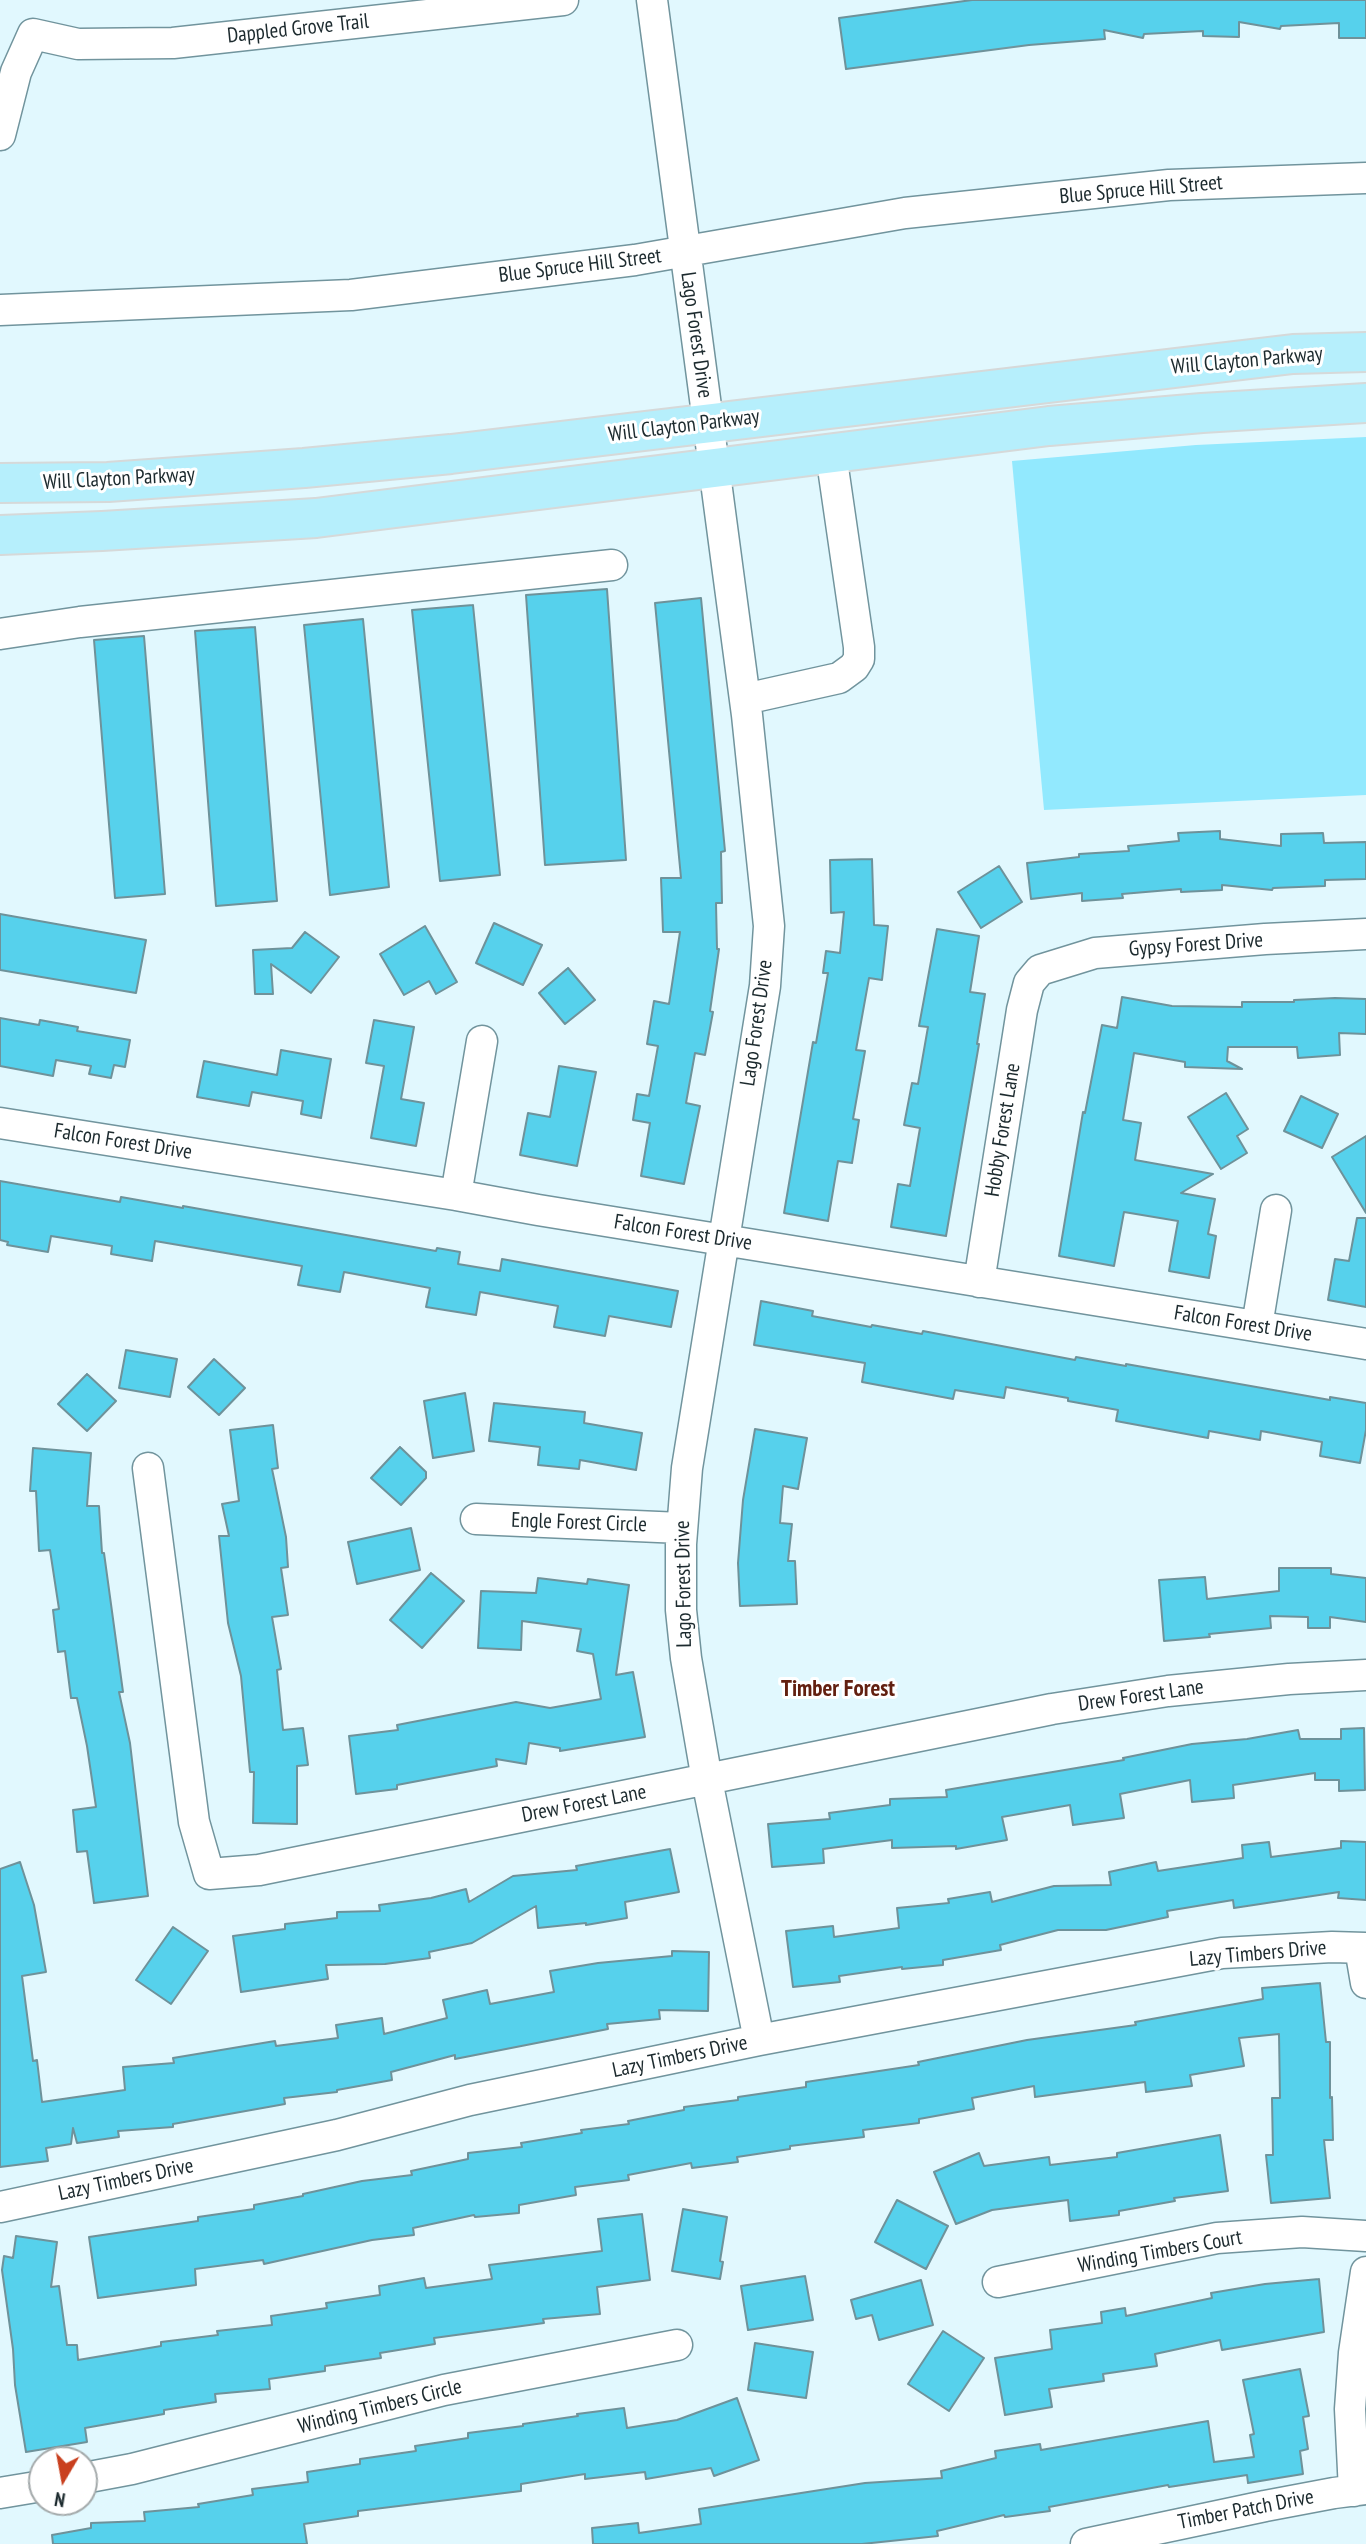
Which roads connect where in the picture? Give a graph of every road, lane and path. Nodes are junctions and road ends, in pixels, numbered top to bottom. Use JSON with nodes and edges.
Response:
{"nodes":[{"id":1,"x":563,"y":0,"type":"edge"},
{"id":2,"x":652,"y":0,"type":"edge"},
{"id":3,"x":0,"y":135,"type":"edge"},
{"id":4,"x":1366,"y":178,"type":"edge"},
{"id":5,"x":685,"y":252,"type":"junction"},
{"id":6,"x":0,"y":310,"type":"edge"},
{"id":7,"x":1366,"y":352,"type":"edge"},
{"id":8,"x":1105,"y":375,"type":"junction"},
{"id":9,"x":1366,"y":403,"type":"edge"},
{"id":10,"x":1115,"y":421,"type":"junction"},
{"id":11,"x":709,"y":424,"type":"junction"},
{"id":12,"x":831,"y":454,"type":"junction"},
{"id":13,"x":351,"y":464,"type":"junction"},
{"id":14,"x":714,"y":470,"type":"junction"},
{"id":15,"x":0,"y":483,"type":"edge"},
{"id":16,"x":359,"y":513,"type":"junction"},
{"id":17,"x":0,"y":535,"type":"edge"},
{"id":18,"x":612,"y":565,"type":"dead end"},
{"id":19,"x":0,"y":634,"type":"edge"},
{"id":20,"x":745,"y":699,"type":"junction"},
{"id":21,"x":1366,"y":934,"type":"edge"},
{"id":22,"x":1032,"y":979,"type":"joint"},
{"id":23,"x":482,"y":1041,"type":"dead end"},
{"id":24,"x":0,"y":1122,"type":"edge"},
{"id":25,"x":456,"y":1195,"type":"junction"},
{"id":26,"x":1276,"y":1210,"type":"dead end"},
{"id":27,"x":724,"y":1239,"type":"junction"},
{"id":28,"x":979,"y":1282,"type":"junction"},
{"id":29,"x":1257,"y":1326,"type":"junction"},
{"id":30,"x":1366,"y":1344,"type":"edge"},
{"id":31,"x":148,"y":1468,"type":"dead end"},
{"id":32,"x":476,"y":1519,"type":"dead end"},
{"id":33,"x":681,"y":1528,"type":"junction"},
{"id":34,"x":1366,"y":1675,"type":"edge"},
{"id":35,"x":707,"y":1780,"type":"junction"},
{"id":36,"x":1363,"y":1948,"type":"edge"},
{"id":37,"x":1366,"y":1983,"type":"edge"},
{"id":38,"x":759,"y":2040,"type":"junction"},
{"id":39,"x":0,"y":2207,"type":"edge"},
{"id":40,"x":1366,"y":2236,"type":"edge"},
{"id":41,"x":1366,"y":2272,"type":"edge"},
{"id":42,"x":998,"y":2282,"type":"dead end"},
{"id":43,"x":677,"y":2345,"type":"dead end"},
{"id":44,"x":98,"y":2475,"type":"edge"},
{"id":45,"x":28,"y":2488,"type":"edge"},
{"id":46,"x":1360,"y":2490,"type":"edge"},
{"id":47,"x":0,"y":2493,"type":"edge"},
{"id":48,"x":1086,"y":2544,"type":"edge"}],
"edges":[{"from":1,"to":3,"type":"street","name":"Dappled Grove Trail"},
{"from":2,"to":5,"type":"street","name":"Lago Forest Drive"},
{"from":4,"to":5,"type":"street","name":"Blue Spruce Hill Street"},
{"from":5,"to":6,"type":"street","name":"Blue Spruce Hill Street"},
{"from":5,"to":11,"type":"street","name":"Lago Forest Drive"},
{"from":7,"to":8,"type":"main road","name":"Will Clayton Parkway"},
{"from":8,"to":10,"type":"main road"},
{"from":8,"to":11,"type":"main road","name":"Will Clayton Parkway"},
{"from":9,"to":10,"type":"main road"},
{"from":10,"to":12,"type":"main road"},
{"from":11,"to":13,"type":"main road","name":"Will Clayton Parkway"},
{"from":11,"to":14,"type":"street","name":"Lago Forest Drive"},
{"from":12,"to":14,"type":"main road"},
{"from":12,"to":20,"type":"street"},
{"from":13,"to":15,"type":"main road","name":"Will Clayton Parkway"},
{"from":13,"to":16,"type":"main road"},
{"from":14,"to":16,"type":"main road"},
{"from":14,"to":20,"type":"street","name":"Lago Forest Drive"},
{"from":16,"to":17,"type":"main road"},
{"from":18,"to":19,"type":"street"},
{"from":20,"to":27,"type":"street","name":"Lago Forest Drive"},
{"from":21,"to":22,"type":"street","name":"Gypsy Forest Drive"},
{"from":22,"to":28,"type":"street","name":"Hobby Forest Lane"},
{"from":23,"to":25,"type":"street"},
{"from":24,"to":25,"type":"street","name":"Falcon Forest Drive"},
{"from":25,"to":27,"type":"street","name":"Falcon Forest Drive"},
{"from":26,"to":29,"type":"street"},
{"from":27,"to":28,"type":"street","name":"Falcon Forest Drive"},
{"from":27,"to":33,"type":"street","name":"Lago Forest Drive"},
{"from":28,"to":29,"type":"street","name":"Falcon Forest Drive"},
{"from":29,"to":30,"type":"street","name":"Falcon Forest Drive"},
{"from":31,"to":35,"type":"street","name":"Drew Forest Lane"},
{"from":32,"to":33,"type":"street","name":"Engle Forest Circle"},
{"from":33,"to":35,"type":"street","name":"Lago Forest Drive"},
{"from":34,"to":35,"type":"street","name":"Drew Forest Lane"},
{"from":35,"to":38,"type":"street","name":"Lago Forest Drive"},
{"from":36,"to":37,"type":"street"},
{"from":36,"to":38,"type":"street","name":"Lazy Timbers Drive"},
{"from":38,"to":39,"type":"street","name":"Lazy Timbers Drive"},
{"from":40,"to":42,"type":"street","name":"Winding Timbers Court"},
{"from":41,"to":46,"type":"street"},
{"from":43,"to":44,"type":"street","name":"Winding Timbers Circle"},
{"from":45,"to":47,"type":"street"},
{"from":46,"to":48,"type":"street","name":"Timber Patch Drive"}]}
